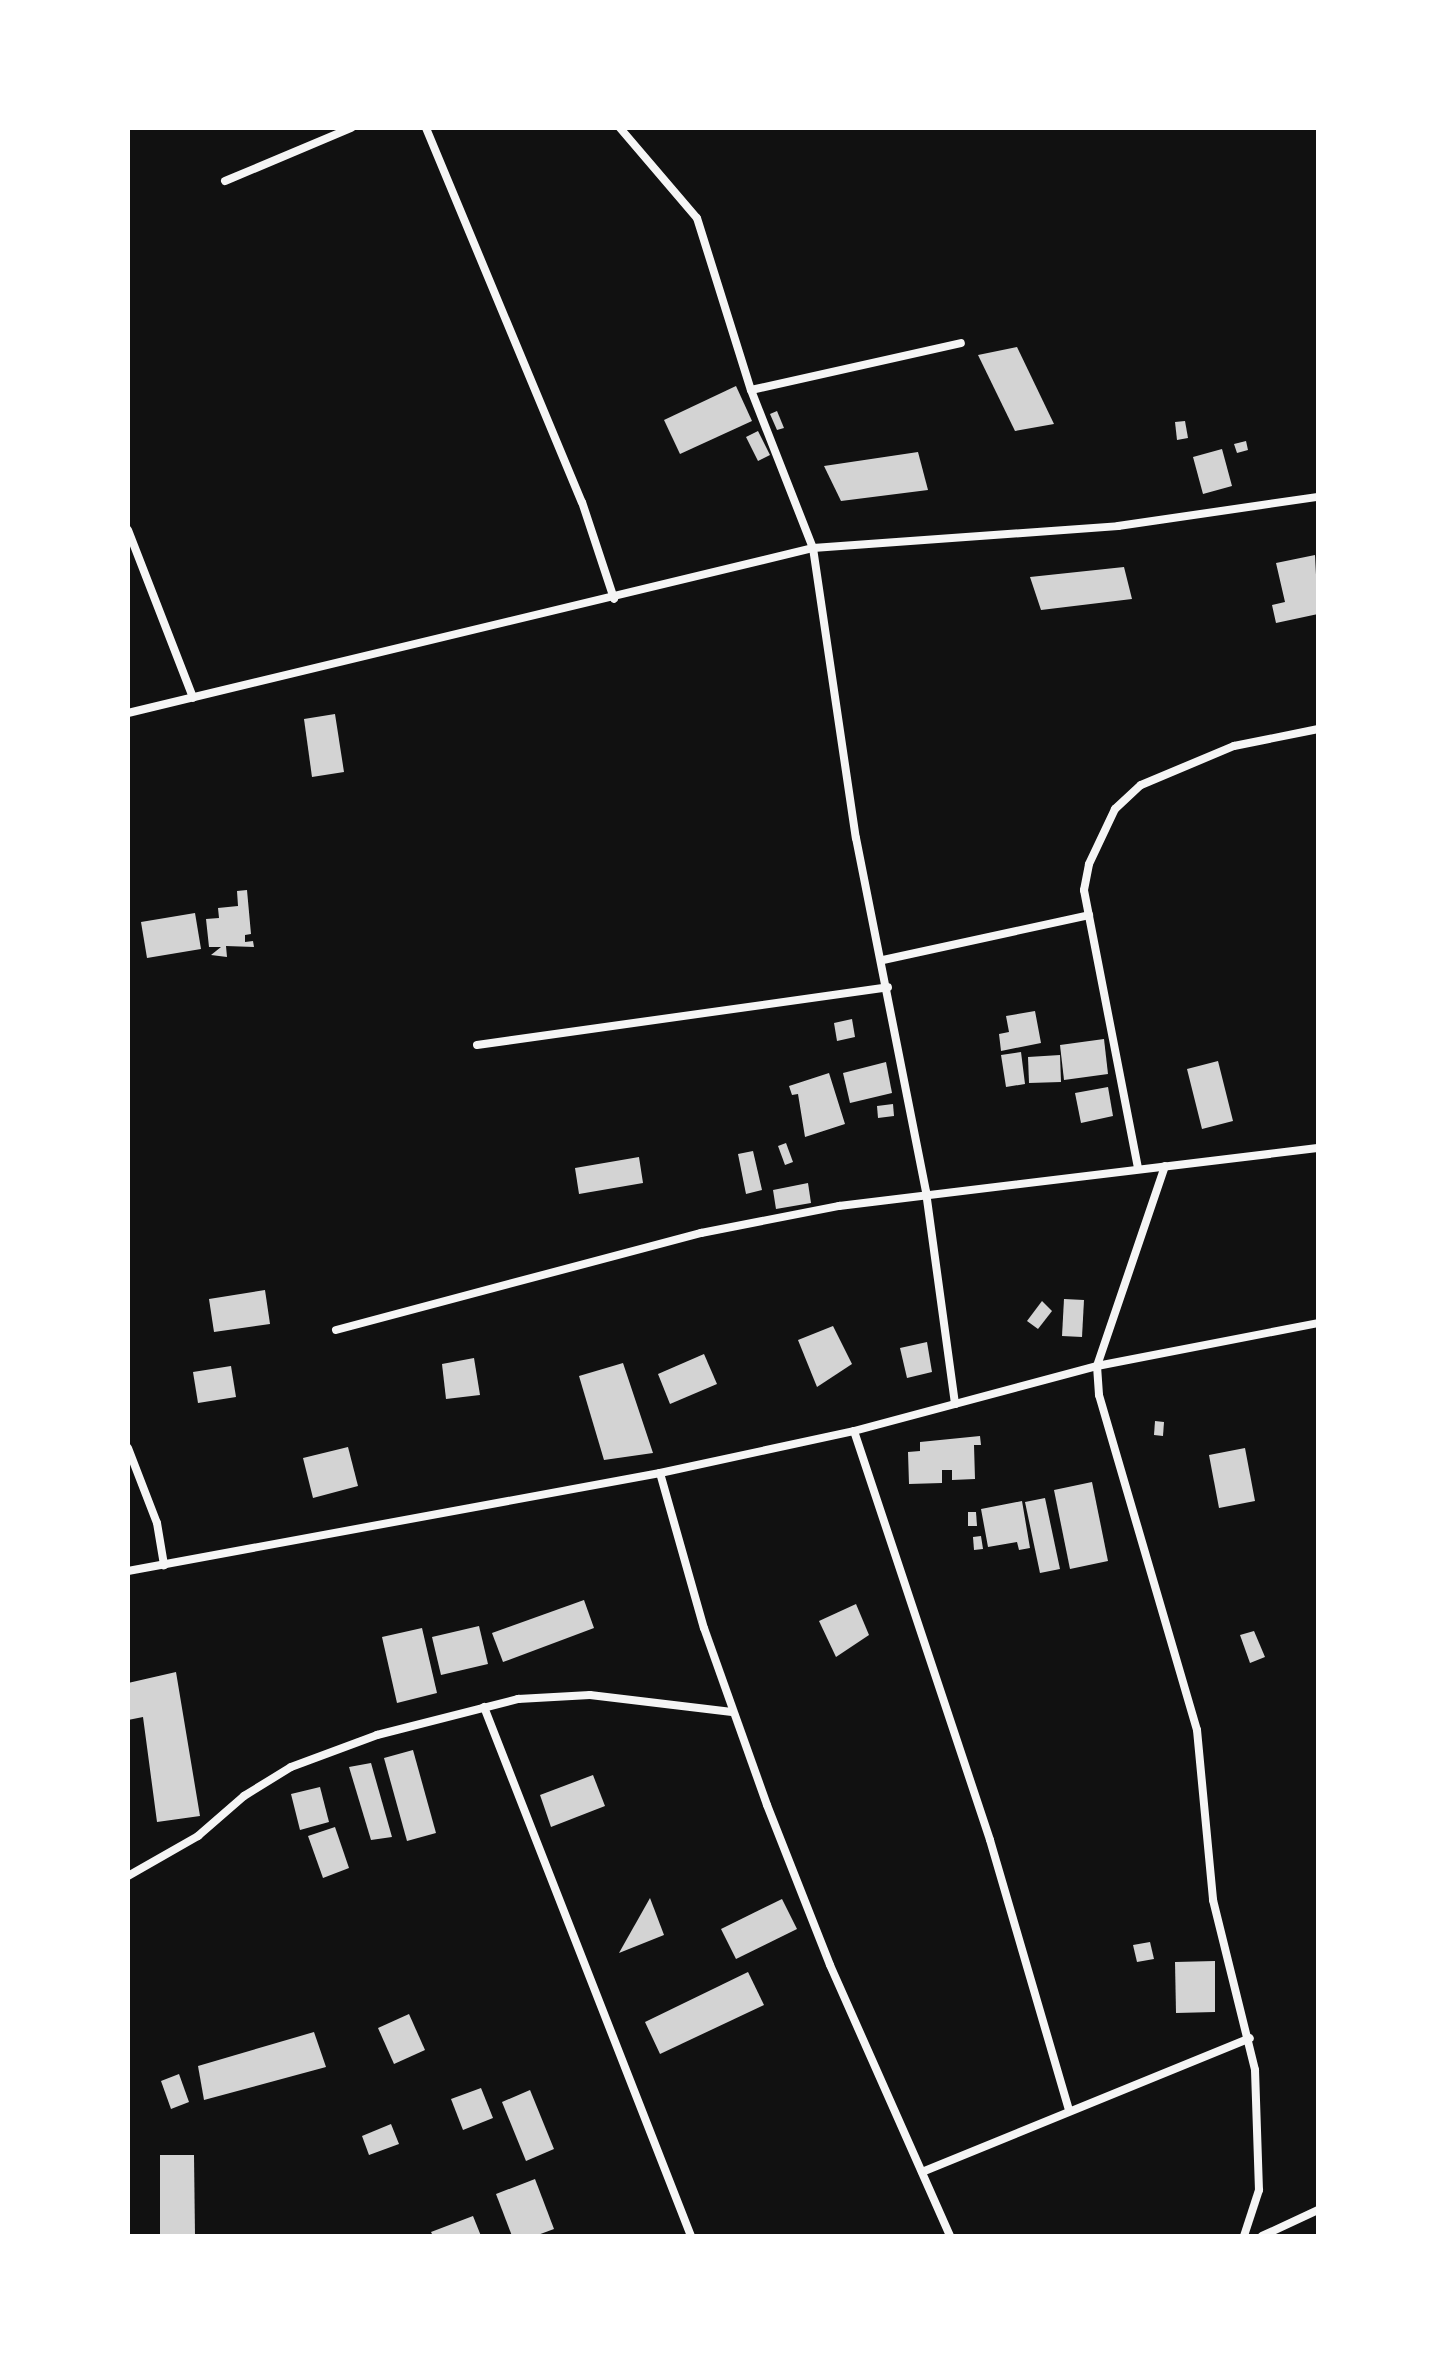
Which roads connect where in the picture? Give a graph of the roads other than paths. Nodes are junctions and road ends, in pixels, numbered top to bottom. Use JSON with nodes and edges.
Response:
{"nodes":[{"id":1,"x":351,"y":128,"type":"edge"},
{"id":2,"x":426,"y":128,"type":"edge"},
{"id":3,"x":620,"y":128,"type":"edge"},
{"id":4,"x":225,"y":181,"type":"dead end"},
{"id":5,"x":961,"y":343,"type":"dead end"},
{"id":6,"x":751,"y":390,"type":"junction"},
{"id":7,"x":1318,"y":497,"type":"edge"},
{"id":8,"x":128,"y":530,"type":"edge"},
{"id":9,"x":813,"y":548,"type":"junction"},
{"id":10,"x":614,"y":599,"type":"junction"},
{"id":11,"x":193,"y":698,"type":"junction"},
{"id":12,"x":128,"y":713,"type":"edge"},
{"id":13,"x":1318,"y":729,"type":"edge"},
{"id":14,"x":1089,"y":915,"type":"junction"},
{"id":15,"x":883,"y":960,"type":"junction"},
{"id":16,"x":888,"y":987,"type":"junction"},
{"id":17,"x":477,"y":1045,"type":"dead end"},
{"id":18,"x":1318,"y":1148,"type":"edge"},
{"id":19,"x":1165,"y":1166,"type":"junction"},
{"id":20,"x":1138,"y":1168,"type":"junction"},
{"id":21,"x":926,"y":1192,"type":"junction"},
{"id":22,"x":1318,"y":1323,"type":"edge"},
{"id":23,"x":336,"y":1330,"type":"dead end"},
{"id":24,"x":1097,"y":1366,"type":"junction"},
{"id":25,"x":955,"y":1404,"type":"junction"},
{"id":26,"x":854,"y":1431,"type":"junction"},
{"id":27,"x":128,"y":1448,"type":"edge"},
{"id":28,"x":660,"y":1473,"type":"junction"},
{"id":29,"x":164,"y":1565,"type":"junction"},
{"id":30,"x":128,"y":1571,"type":"edge"},
{"id":31,"x":484,"y":1707,"type":"junction"},
{"id":32,"x":732,"y":1712,"type":"junction"},
{"id":33,"x":128,"y":1876,"type":"edge"},
{"id":34,"x":1250,"y":2038,"type":"junction"},
{"id":35,"x":1069,"y":2110,"type":"junction"},
{"id":36,"x":922,"y":2172,"type":"junction"},
{"id":37,"x":1318,"y":2210,"type":"edge"},
{"id":38,"x":691,"y":2236,"type":"edge"},
{"id":39,"x":950,"y":2236,"type":"edge"},
{"id":40,"x":1244,"y":2236,"type":"edge"},
{"id":41,"x":1262,"y":2236,"type":"edge"}],
"edges":[{"from":1,"to":4,"type":"street"},
{"from":2,"to":10,"type":"street"},
{"from":3,"to":6,"type":"street"},
{"from":5,"to":6,"type":"street"},
{"from":6,"to":9,"type":"street"},
{"from":7,"to":9,"type":"street"},
{"from":8,"to":11,"type":"street"},
{"from":9,"to":10,"type":"street"},
{"from":9,"to":15,"type":"street"},
{"from":10,"to":11,"type":"street"},
{"from":11,"to":12,"type":"street"},
{"from":13,"to":14,"type":"street"},
{"from":14,"to":15,"type":"street"},
{"from":14,"to":20,"type":"street"},
{"from":15,"to":16,"type":"street"},
{"from":16,"to":17,"type":"street"},
{"from":16,"to":21,"type":"street"},
{"from":18,"to":19,"type":"street"},
{"from":19,"to":20,"type":"street"},
{"from":19,"to":24,"type":"street"},
{"from":20,"to":21,"type":"street"},
{"from":21,"to":23,"type":"street"},
{"from":21,"to":25,"type":"street"},
{"from":22,"to":24,"type":"street"},
{"from":24,"to":25,"type":"street"},
{"from":24,"to":34,"type":"street"},
{"from":25,"to":26,"type":"street"},
{"from":26,"to":28,"type":"street"},
{"from":26,"to":35,"type":"street"},
{"from":27,"to":29,"type":"street"},
{"from":28,"to":29,"type":"street"},
{"from":28,"to":32,"type":"street"},
{"from":29,"to":30,"type":"street"},
{"from":31,"to":32,"type":"street"},
{"from":31,"to":33,"type":"street"},
{"from":31,"to":38,"type":"street"},
{"from":32,"to":36,"type":"street"},
{"from":34,"to":35,"type":"street"},
{"from":34,"to":40,"type":"street"},
{"from":35,"to":36,"type":"street"},
{"from":36,"to":39,"type":"street"},
{"from":37,"to":41,"type":"street"}]}
